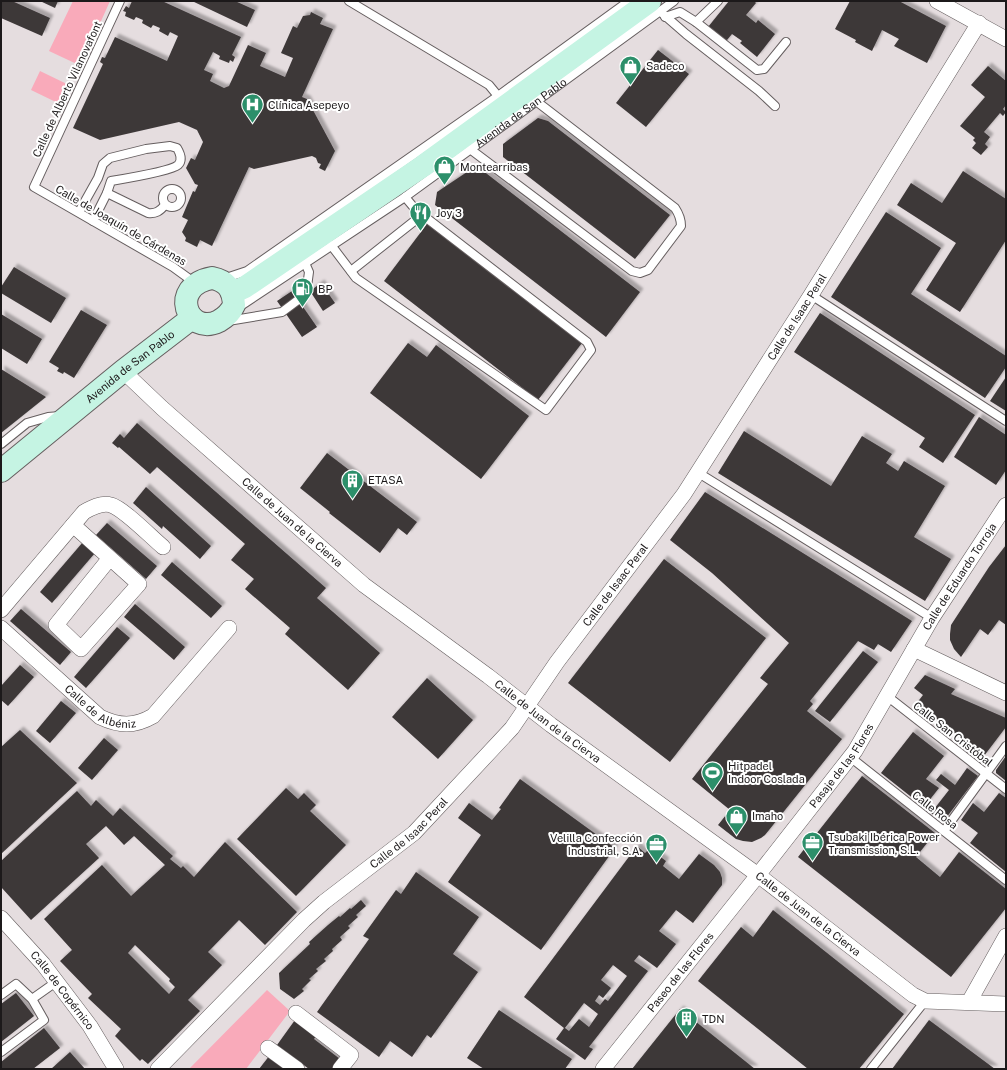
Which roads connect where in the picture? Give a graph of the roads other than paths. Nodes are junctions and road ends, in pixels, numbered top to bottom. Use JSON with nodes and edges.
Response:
{"nodes":[{"id":1,"x":120,"y":1,"type":"edge"},
{"id":2,"x":348,"y":1,"type":"edge"},
{"id":3,"x":616,"y":1,"type":"edge"},
{"id":4,"x":629,"y":1,"type":"edge"},
{"id":5,"x":674,"y":1,"type":"edge"},
{"id":6,"x":718,"y":1,"type":"edge"},
{"id":7,"x":937,"y":1,"type":"edge"},
{"id":8,"x":658,"y":10,"type":"edge"},
{"id":9,"x":614,"y":12,"type":"junction"},
{"id":10,"x":696,"y":22,"type":"junction"},
{"id":11,"x":979,"y":23,"type":"junction"},
{"id":12,"x":1006,"y":39,"type":"edge"},
{"id":13,"x":786,"y":42,"type":"dead end"},
{"id":14,"x":498,"y":96,"type":"junction"},
{"id":15,"x":536,"y":101,"type":"junction"},
{"id":16,"x":775,"y":106,"type":"dead end"},
{"id":17,"x":470,"y":149,"type":"junction"},
{"id":18,"x":34,"y":187,"type":"joint"},
{"id":19,"x":107,"y":193,"type":"junction"},
{"id":20,"x":405,"y":197,"type":"junction"},
{"id":21,"x":165,"y":205,"type":"dead end"},
{"id":22,"x":79,"y":212,"type":"junction"},
{"id":23,"x":422,"y":215,"type":"junction"},
{"id":24,"x":93,"y":221,"type":"junction"},
{"id":25,"x":332,"y":245,"type":"junction"},
{"id":26,"x":305,"y":263,"type":"junction"},
{"id":27,"x":351,"y":271,"type":"junction"},
{"id":28,"x":196,"y":283,"type":"junction"},
{"id":29,"x":226,"y":286,"type":"junction"},
{"id":30,"x":811,"y":295,"type":"junction"},
{"id":31,"x":192,"y":318,"type":"junction"},
{"id":32,"x":220,"y":319,"type":"junction"},
{"id":33,"x":123,"y":371,"type":"junction"},
{"id":34,"x":69,"y":416,"type":"junction"},
{"id":35,"x":1006,"y":421,"type":"edge"},
{"id":36,"x":1,"y":444,"type":"edge"},
{"id":37,"x":1,"y":471,"type":"edge"},
{"id":38,"x":697,"y":472,"type":"junction"},
{"id":39,"x":1006,"y":505,"type":"edge"},
{"id":40,"x":73,"y":525,"type":"junction"},
{"id":41,"x":163,"y":547,"type":"dead end"},
{"id":42,"x":110,"y":558,"type":"junction"},
{"id":43,"x":1,"y":610,"type":"edge"},
{"id":44,"x":932,"y":618,"type":"junction"},
{"id":45,"x":1,"y":628,"type":"edge"},
{"id":46,"x":229,"y":628,"type":"dead end"},
{"id":47,"x":914,"y":649,"type":"junction"},
{"id":48,"x":1006,"y":693,"type":"edge"},
{"id":49,"x":887,"y":696,"type":"junction"},
{"id":50,"x":527,"y":707,"type":"junction"},
{"id":51,"x":1006,"y":746,"type":"edge"},
{"id":52,"x":850,"y":757,"type":"junction"},
{"id":53,"x":986,"y":774,"type":"junction"},
{"id":54,"x":1006,"y":789,"type":"edge"},
{"id":55,"x":944,"y":831,"type":"junction"},
{"id":56,"x":758,"y":875,"type":"junction"},
{"id":57,"x":1006,"y":880,"type":"edge"},
{"id":58,"x":1,"y":918,"type":"edge"},
{"id":59,"x":1006,"y":936,"type":"edge"},
{"id":60,"x":56,"y":982,"type":"junction"},
{"id":61,"x":1,"y":995,"type":"edge"},
{"id":62,"x":32,"y":999,"type":"junction"},
{"id":63,"x":925,"y":1001,"type":"junction"},
{"id":64,"x":969,"y":1002,"type":"junction"},
{"id":65,"x":1006,"y":1004,"type":"edge"},
{"id":66,"x":296,"y":1012,"type":"dead end"},
{"id":67,"x":268,"y":1048,"type":"dead end"},
{"id":68,"x":1,"y":1052,"type":"edge"},
{"id":69,"x":116,"y":1069,"type":"edge"},
{"id":70,"x":158,"y":1069,"type":"edge"},
{"id":71,"x":297,"y":1069,"type":"edge"},
{"id":72,"x":340,"y":1069,"type":"edge"},
{"id":73,"x":603,"y":1069,"type":"edge"},
{"id":74,"x":871,"y":1069,"type":"edge"}],
"edges":[{"from":1,"to":18,"type":"lane","name":"Calle de Alberto Vilanovafont"},
{"from":2,"to":14,"type":"lane"},
{"from":3,"to":9,"type":"lane"},
{"from":4,"to":9,"type":"lane"},
{"from":5,"to":8,"type":"lane","name":"Avenida de San Pablo"},
{"from":6,"to":10,"type":"lane"},
{"from":7,"to":11,"type":"street"},
{"from":8,"to":10,"type":"lane"},
{"from":8,"to":15,"type":"lane","name":"Avenida de San Pablo"},
{"from":8,"to":16,"type":"lane"},
{"from":8,"to":29,"type":"street","name":"Avenida de San Pablo"},
{"from":9,"to":14,"type":"lane"},
{"from":10,"to":13,"type":"lane"},
{"from":11,"to":12,"type":"street"},
{"from":11,"to":30,"type":"street","name":"Calle de Isaac Peral"},
{"from":14,"to":29,"type":"lane"},
{"from":15,"to":17,"type":"lane","name":"Avenida de San Pablo"},
{"from":15,"to":17,"type":"lane"},
{"from":17,"to":20,"type":"lane","name":"Avenida de San Pablo"},
{"from":18,"to":22,"type":"lane","name":"Calle de Joaquín de Cárdenas"},
{"from":19,"to":21,"type":"lane"},
{"from":19,"to":22,"type":"lane"},
{"from":19,"to":24,"type":"lane"},
{"from":20,"to":23,"type":"lane"},
{"from":20,"to":25,"type":"lane","name":"Avenida de San Pablo"},
{"from":22,"to":24,"type":"lane","name":"Calle de Joaquín de Cárdenas"},
{"from":23,"to":27,"type":"lane"},
{"from":23,"to":27,"type":"lane"},
{"from":24,"to":28,"type":"lane","name":"Calle de Joaquín de Cárdenas"},
{"from":25,"to":26,"type":"lane","name":"Avenida de San Pablo"},
{"from":25,"to":27,"type":"lane"},
{"from":26,"to":32,"type":"lane","name":"Avenida de San Pablo"},
{"from":26,"to":32,"type":"lane"},
{"from":28,"to":29,"type":"street"},
{"from":28,"to":31,"type":"street"},
{"from":29,"to":32,"type":"street"},
{"from":30,"to":35,"type":"lane"},
{"from":30,"to":38,"type":"street","name":"Calle de Isaac Peral"},
{"from":31,"to":32,"type":"street"},
{"from":31,"to":33,"type":"street","name":"Avenida de San Pablo"},
{"from":33,"to":34,"type":"street","name":"Avenida de San Pablo"},
{"from":33,"to":50,"type":"street","name":"Calle de Juan de la Cierva"},
{"from":34,"to":36,"type":"lane"},
{"from":34,"to":37,"type":"street","name":"Avenida de San Pablo"},
{"from":38,"to":44,"type":"lane"},
{"from":38,"to":50,"type":"street","name":"Calle de Isaac Peral"},
{"from":39,"to":44,"type":"street","name":"Calle de Eduardo Torroja"},
{"from":40,"to":41,"type":"street"},
{"from":40,"to":42,"type":"street"},
{"from":40,"to":43,"type":"street"},
{"from":42,"to":42,"type":"street"},
{"from":44,"to":47,"type":"street","name":"Calle de Eduardo Torroja"},
{"from":45,"to":46,"type":"street","name":"Calle de Albéniz"},
{"from":47,"to":48,"type":"street"},
{"from":47,"to":49,"type":"street","name":"Pasaje de las Flores"},
{"from":49,"to":52,"type":"street","name":"Pasaje de las Flores"},
{"from":49,"to":53,"type":"lane","name":"Calle San Cristóbal"},
{"from":50,"to":56,"type":"street","name":"Calle de Juan de la Cierva"},
{"from":50,"to":70,"type":"street","name":"Calle de Isaac Peral"},
{"from":51,"to":53,"type":"lane"},
{"from":52,"to":55,"type":"lane","name":"Calle Rosa"},
{"from":52,"to":56,"type":"street","name":"Pasaje de las Flores"},
{"from":53,"to":54,"type":"lane","name":"Calle San Cristóbal"},
{"from":53,"to":55,"type":"lane"},
{"from":55,"to":57,"type":"lane","name":"Calle Rosa"},
{"from":56,"to":63,"type":"street","name":"Calle de Juan de la Cierva"},
{"from":56,"to":73,"type":"street","name":"Paseo de las Flores"},
{"from":58,"to":60,"type":"street","name":"Calle de Copérnico"},
{"from":59,"to":64,"type":"street"},
{"from":60,"to":62,"type":"lane"},
{"from":60,"to":69,"type":"street","name":"Calle de Copérnico"},
{"from":61,"to":62,"type":"lane"},
{"from":62,"to":68,"type":"lane"},
{"from":63,"to":64,"type":"street","name":"Calle de Juan de la Cierva"},
{"from":63,"to":74,"type":"lane"},
{"from":64,"to":65,"type":"street","name":"Calle de Juan de la Cierva"},
{"from":66,"to":72,"type":"street"},
{"from":67,"to":71,"type":"street"}]}
